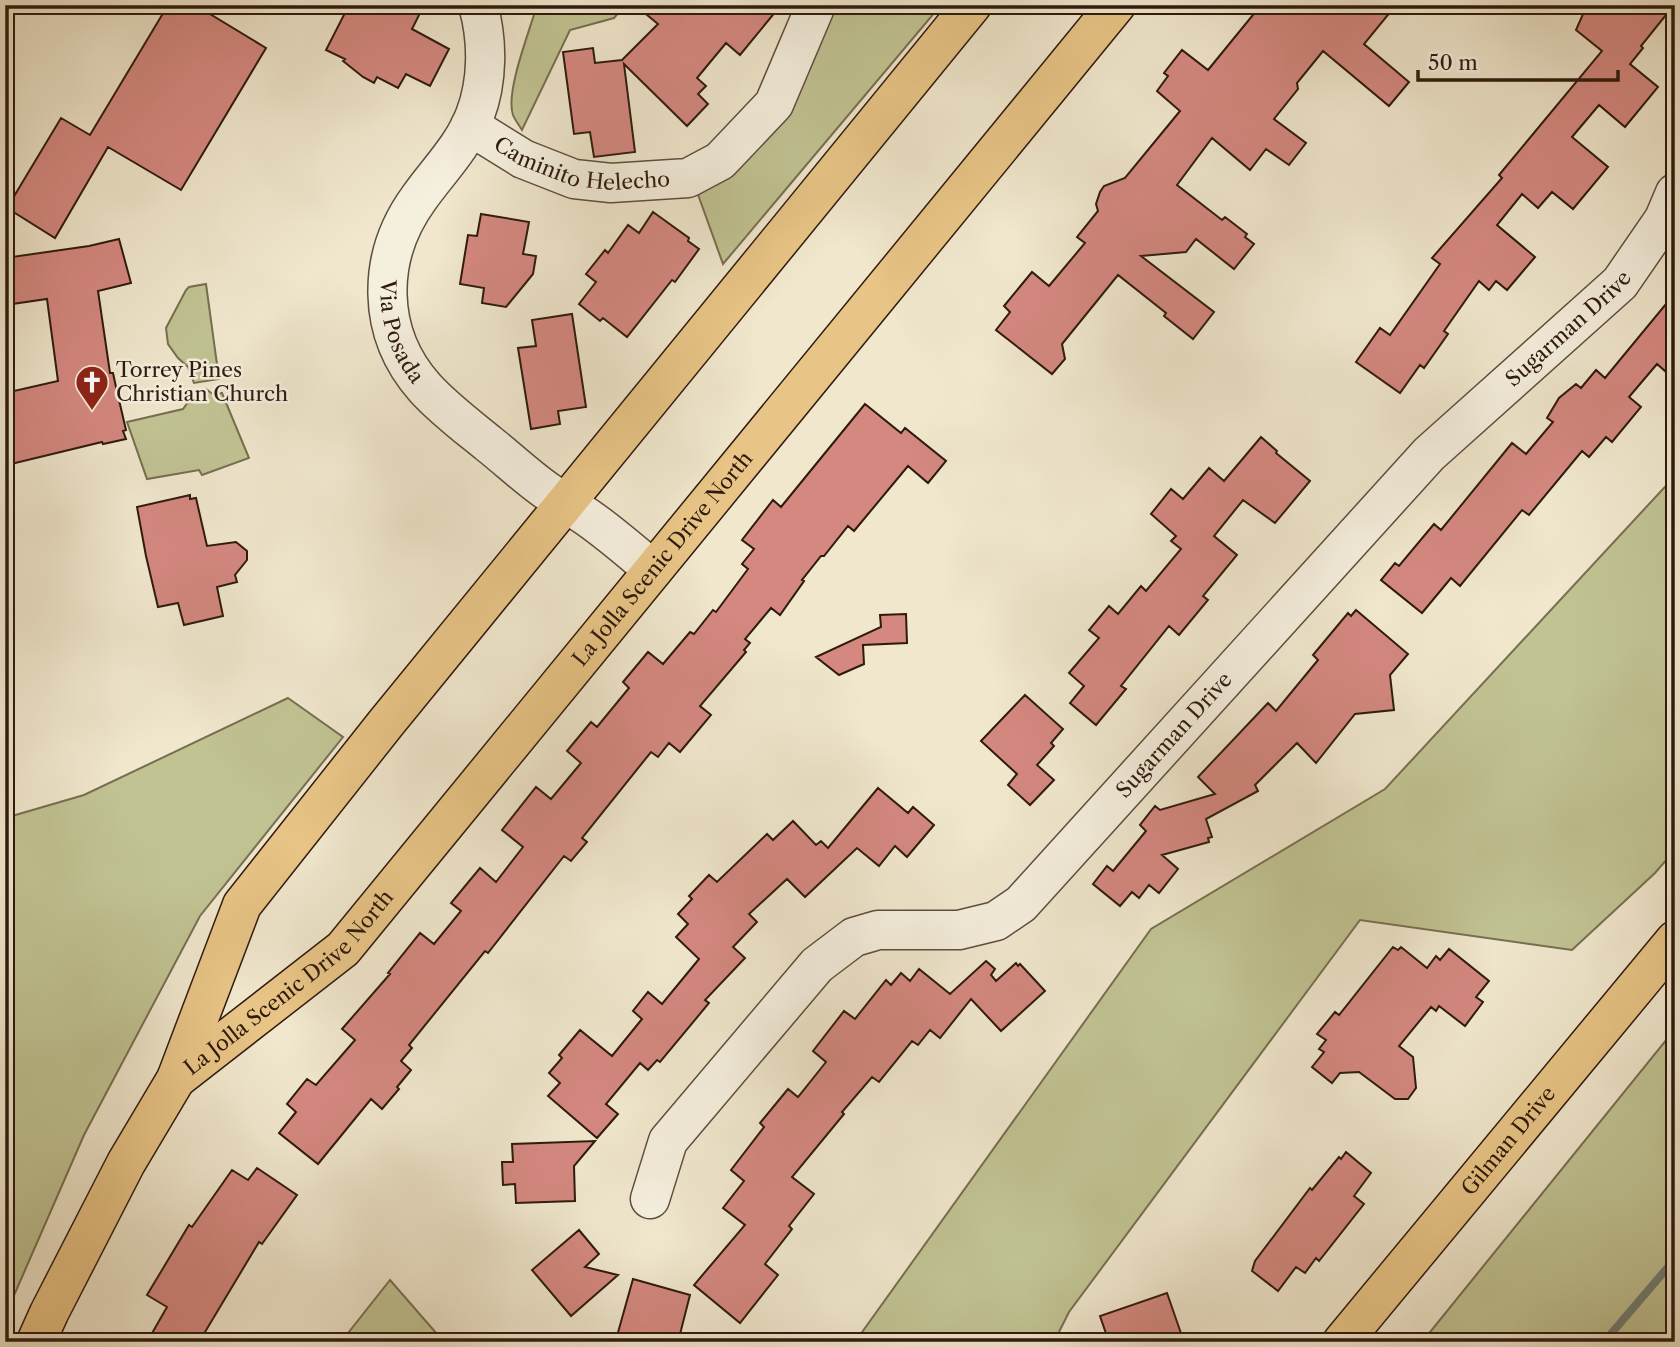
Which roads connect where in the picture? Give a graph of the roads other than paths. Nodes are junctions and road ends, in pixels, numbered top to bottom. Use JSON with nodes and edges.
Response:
{"nodes":[{"id":1,"x":478,"y":5,"type":"edge"},
{"id":2,"x":816,"y":5,"type":"edge"},
{"id":3,"x":972,"y":5,"type":"edge"},
{"id":4,"x":1116,"y":5,"type":"edge"},
{"id":5,"x":470,"y":127,"type":"junction"},
{"id":6,"x":1675,"y":193,"type":"edge"},
{"id":7,"x":565,"y":503,"type":"junction"},
{"id":8,"x":653,"y":570,"type":"junction"},
{"id":9,"x":1675,"y":940,"type":"edge"},
{"id":10,"x":176,"y":1079,"type":"junction"},
{"id":11,"x":650,"y":1199,"type":"dead end"},
{"id":12,"x":36,"y":1342,"type":"edge"},
{"id":13,"x":1342,"y":1342,"type":"edge"}],
"edges":[{"from":1,"to":5,"type":"street","name":"Via Posada"},
{"from":2,"to":5,"type":"street","name":"Caminito Helecho"},
{"from":3,"to":7,"type":"main road","name":"La Jolla Scenic Drive North"},
{"from":4,"to":8,"type":"main road","name":"La Jolla Scenic Drive North"},
{"from":5,"to":7,"type":"street","name":"Via Posada"},
{"from":6,"to":11,"type":"street","name":"Sugarman Drive"},
{"from":7,"to":8,"type":"street","name":"Via Posada"},
{"from":7,"to":10,"type":"main road","name":"La Jolla Scenic Drive North"},
{"from":8,"to":10,"type":"main road","name":"La Jolla Scenic Drive North"},
{"from":9,"to":13,"type":"main road","name":"Gilman Drive"},
{"from":10,"to":12,"type":"main road","name":"La Jolla Scenic Drive North"}]}
